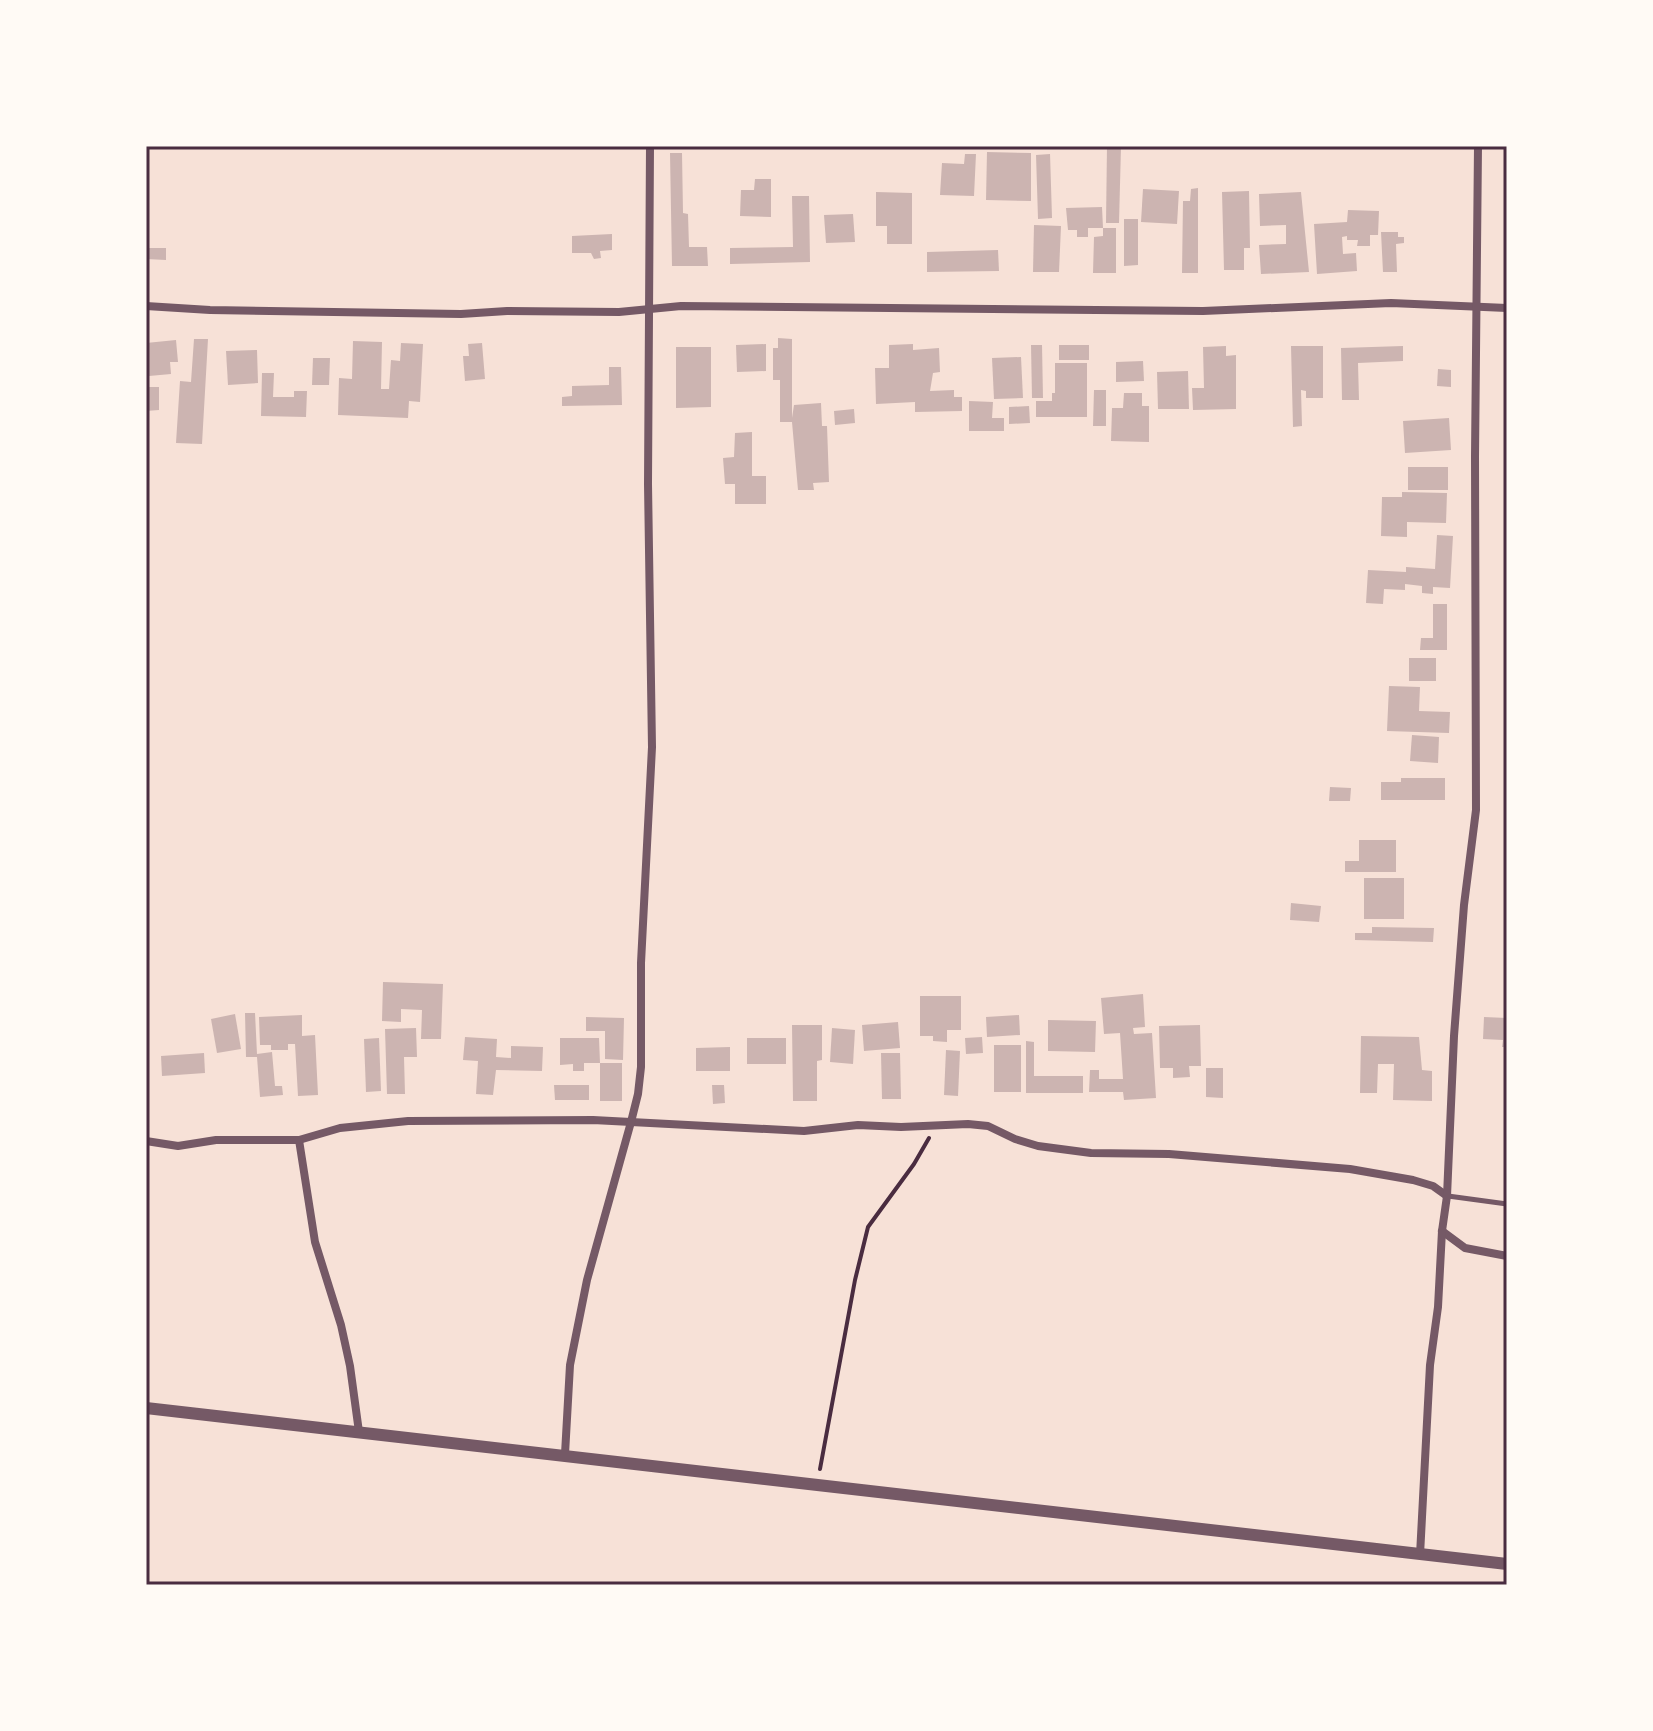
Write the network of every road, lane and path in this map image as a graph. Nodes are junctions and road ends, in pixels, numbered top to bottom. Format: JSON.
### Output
{"nodes":[{"id":1,"x":650,"y":146,"type":"edge"},
{"id":2,"x":1478,"y":146,"type":"edge"},
{"id":3,"x":146,"y":306,"type":"edge"},
{"id":4,"x":1475,"y":306,"type":"junction"},
{"id":5,"x":1507,"y":308,"type":"edge"},
{"id":6,"x":649,"y":309,"type":"junction"},
{"id":7,"x":631,"y":1122,"type":"junction"},
{"id":8,"x":935,"y":1125,"type":"junction"},
{"id":9,"x":299,"y":1140,"type":"junction"},
{"id":10,"x":146,"y":1141,"type":"edge"},
{"id":11,"x":1447,"y":1196,"type":"junction"},
{"id":12,"x":1507,"y":1204,"type":"edge"},
{"id":13,"x":1442,"y":1231,"type":"junction"},
{"id":14,"x":1507,"y":1256,"type":"edge"},
{"id":15,"x":146,"y":1408,"type":"edge"},
{"id":16,"x":359,"y":1432,"type":"junction"},
{"id":17,"x":565,"y":1454,"type":"junction"},
{"id":18,"x":817,"y":1483,"type":"junction"},
{"id":19,"x":1420,"y":1555,"type":"junction"},
{"id":20,"x":1507,"y":1564,"type":"edge"}],
"edges":[{"from":1,"to":6,"type":"street"},
{"from":2,"to":4,"type":"street"},
{"from":3,"to":6,"type":"street"},
{"from":4,"to":5,"type":"street"},
{"from":4,"to":6,"type":"street"},
{"from":4,"to":11,"type":"street"},
{"from":6,"to":7,"type":"street"},
{"from":7,"to":8,"type":"street"},
{"from":7,"to":9,"type":"street"},
{"from":7,"to":17,"type":"street"},
{"from":8,"to":11,"type":"street"},
{"from":8,"to":18,"type":"path"},
{"from":9,"to":10,"type":"street"},
{"from":9,"to":16,"type":"street"},
{"from":11,"to":12,"type":"lane"},
{"from":11,"to":13,"type":"street"},
{"from":13,"to":14,"type":"street"},
{"from":13,"to":19,"type":"street"},
{"from":15,"to":16,"type":"street"},
{"from":16,"to":17,"type":"street"},
{"from":17,"to":18,"type":"street"},
{"from":18,"to":19,"type":"street"},
{"from":19,"to":20,"type":"street"}]}
